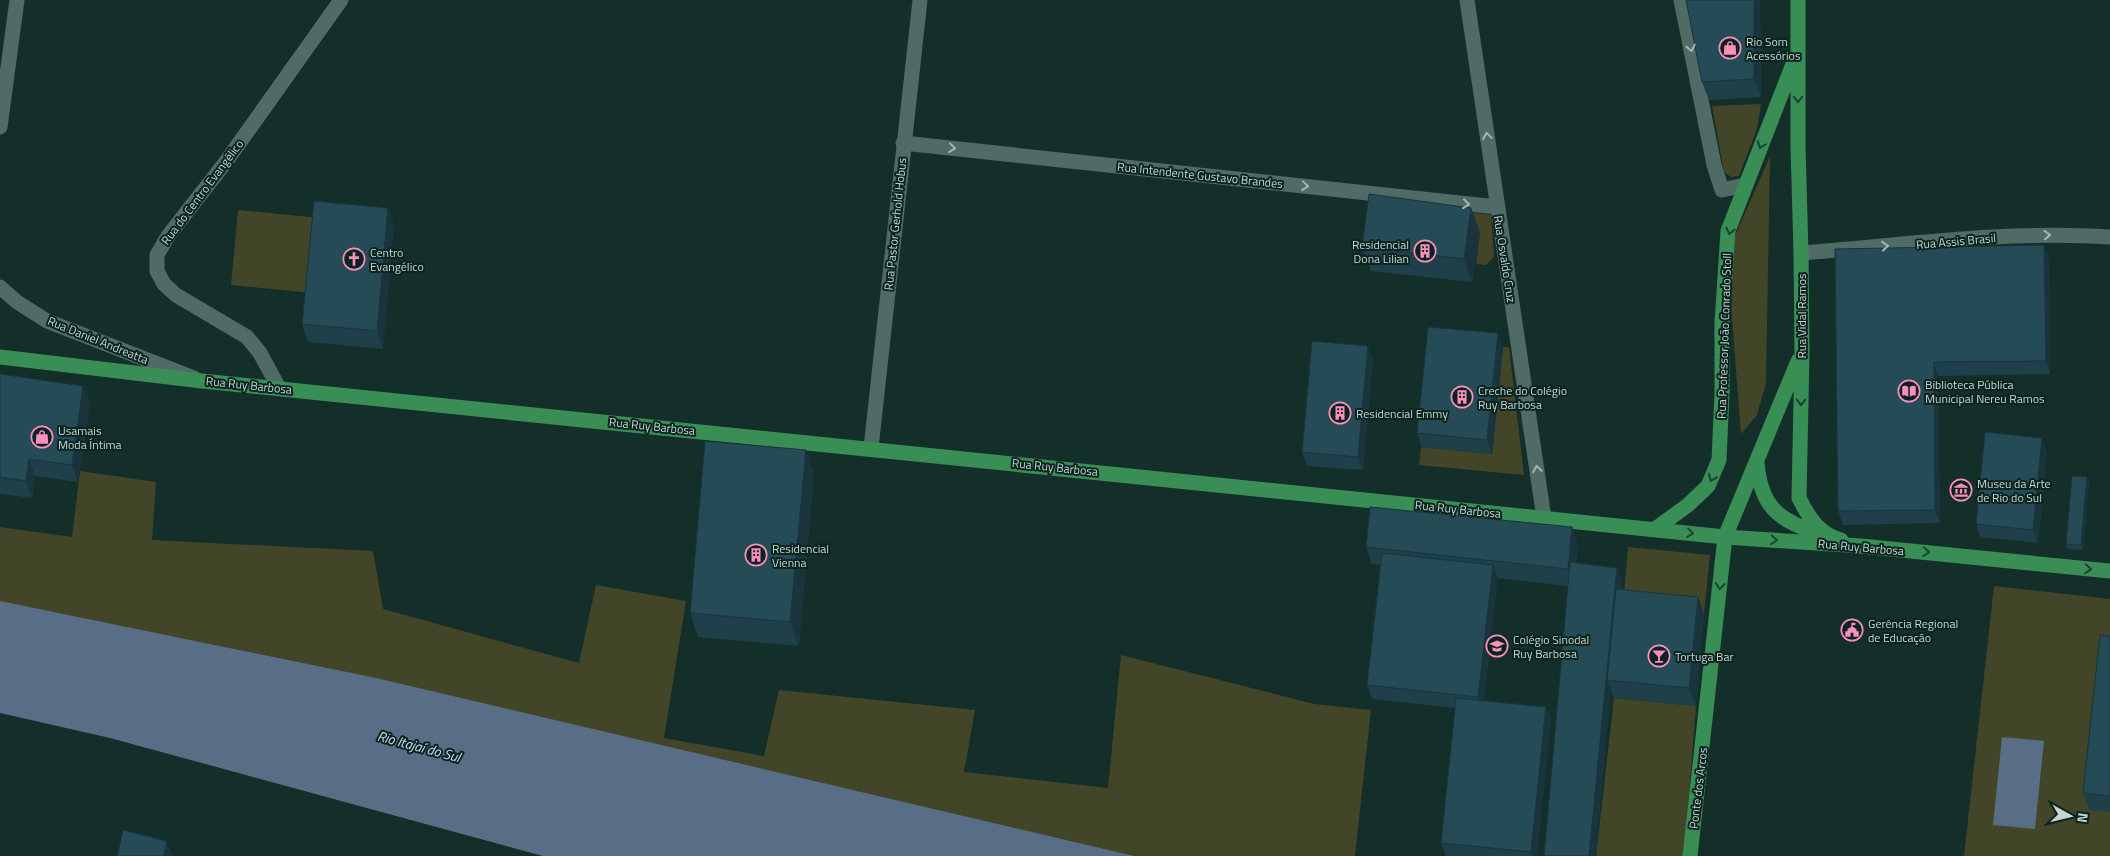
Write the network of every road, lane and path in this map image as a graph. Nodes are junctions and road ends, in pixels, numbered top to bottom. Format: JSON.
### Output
{"nodes":[{"id":1,"x":18,"y":0,"type":"edge"},
{"id":2,"x":341,"y":0,"type":"edge"},
{"id":3,"x":920,"y":0,"type":"edge"},
{"id":4,"x":1467,"y":0,"type":"edge"},
{"id":5,"x":1681,"y":0,"type":"edge"},
{"id":6,"x":1798,"y":0,"type":"edge"},
{"id":7,"x":1798,"y":51,"type":"junction"},
{"id":8,"x":0,"y":127,"type":"edge"},
{"id":9,"x":903,"y":143,"type":"junction"},
{"id":10,"x":1745,"y":185,"type":"junction"},
{"id":11,"x":1498,"y":207,"type":"junction"},
{"id":12,"x":2110,"y":237,"type":"edge"},
{"id":13,"x":1801,"y":253,"type":"junction"},
{"id":14,"x":0,"y":287,"type":"edge"},
{"id":15,"x":1802,"y":353,"type":"junction"},
{"id":16,"x":0,"y":357,"type":"edge"},
{"id":17,"x":202,"y":381,"type":"junction"},
{"id":18,"x":279,"y":388,"type":"junction"},
{"id":19,"x":872,"y":448,"type":"junction"},
{"id":20,"x":1756,"y":459,"type":"junction"},
{"id":21,"x":1544,"y":518,"type":"junction"},
{"id":22,"x":1654,"y":529,"type":"junction"},
{"id":23,"x":1828,"y":536,"type":"junction"},
{"id":24,"x":1725,"y":537,"type":"junction"},
{"id":25,"x":1860,"y":546,"type":"junction"},
{"id":26,"x":2110,"y":571,"type":"edge"},
{"id":27,"x":1690,"y":856,"type":"edge"}],
"edges":[{"from":1,"to":8,"type":"street"},
{"from":2,"to":18,"type":"street","name":"Rua do Centro Evangélico"},
{"from":3,"to":9,"type":"street","name":"Rua Pastor Gerhold Hobus"},
{"from":11,"to":4,"type":"street","name":"Rua Osvaldo Cruz","one_way":true},
{"from":5,"to":10,"type":"street","one_way":true},
{"from":6,"to":7,"type":"main road","name":"Rua Vidal Ramos"},
{"from":7,"to":10,"type":"main road","name":"Rua Vidal Ramos","one_way":true},
{"from":7,"to":13,"type":"main road","name":"Rua Vidal Ramos","one_way":true},
{"from":9,"to":11,"type":"street","name":"Rua Intendente Gustavo Brandes","one_way":true},
{"from":9,"to":19,"type":"street","name":"Rua Pastor Gerhold Hobus"},
{"from":10,"to":22,"type":"main road","name":"Rua Professor João Conrado Stoll","one_way":true},
{"from":21,"to":11,"type":"street","name":"Rua Osvaldo Cruz","one_way":true},
{"from":13,"to":12,"type":"street","name":"Rua Assis Brasil","one_way":true},
{"from":13,"to":15,"type":"main road","name":"Rua Vidal Ramos"},
{"from":14,"to":17,"type":"street","name":"Rua Daniel Andreatta"},
{"from":15,"to":20,"type":"main road"},
{"from":15,"to":23,"type":"main road","name":"Rua Vidal Ramos","one_way":true},
{"from":16,"to":17,"type":"main road","name":"Rua Ruy Barbosa"},
{"from":17,"to":18,"type":"main road","name":"Rua Ruy Barbosa"},
{"from":18,"to":19,"type":"main road","name":"Rua Ruy Barbosa"},
{"from":19,"to":21,"type":"main road","name":"Rua Ruy Barbosa"},
{"from":20,"to":23,"type":"main road"},
{"from":20,"to":24,"type":"main road"},
{"from":21,"to":22,"type":"main road","name":"Rua Ruy Barbosa"},
{"from":22,"to":24,"type":"main road","name":"Rua Ruy Barbosa","one_way":true},
{"from":23,"to":25,"type":"main road","name":"Rua Vidal Ramos"},
{"from":24,"to":25,"type":"main road","name":"Rua Ruy Barbosa","one_way":true},
{"from":24,"to":27,"type":"main road","name":"Ponte dos Arcos","one_way":true},
{"from":25,"to":26,"type":"main road","name":"Rua Ruy Barbosa","one_way":true}]}
